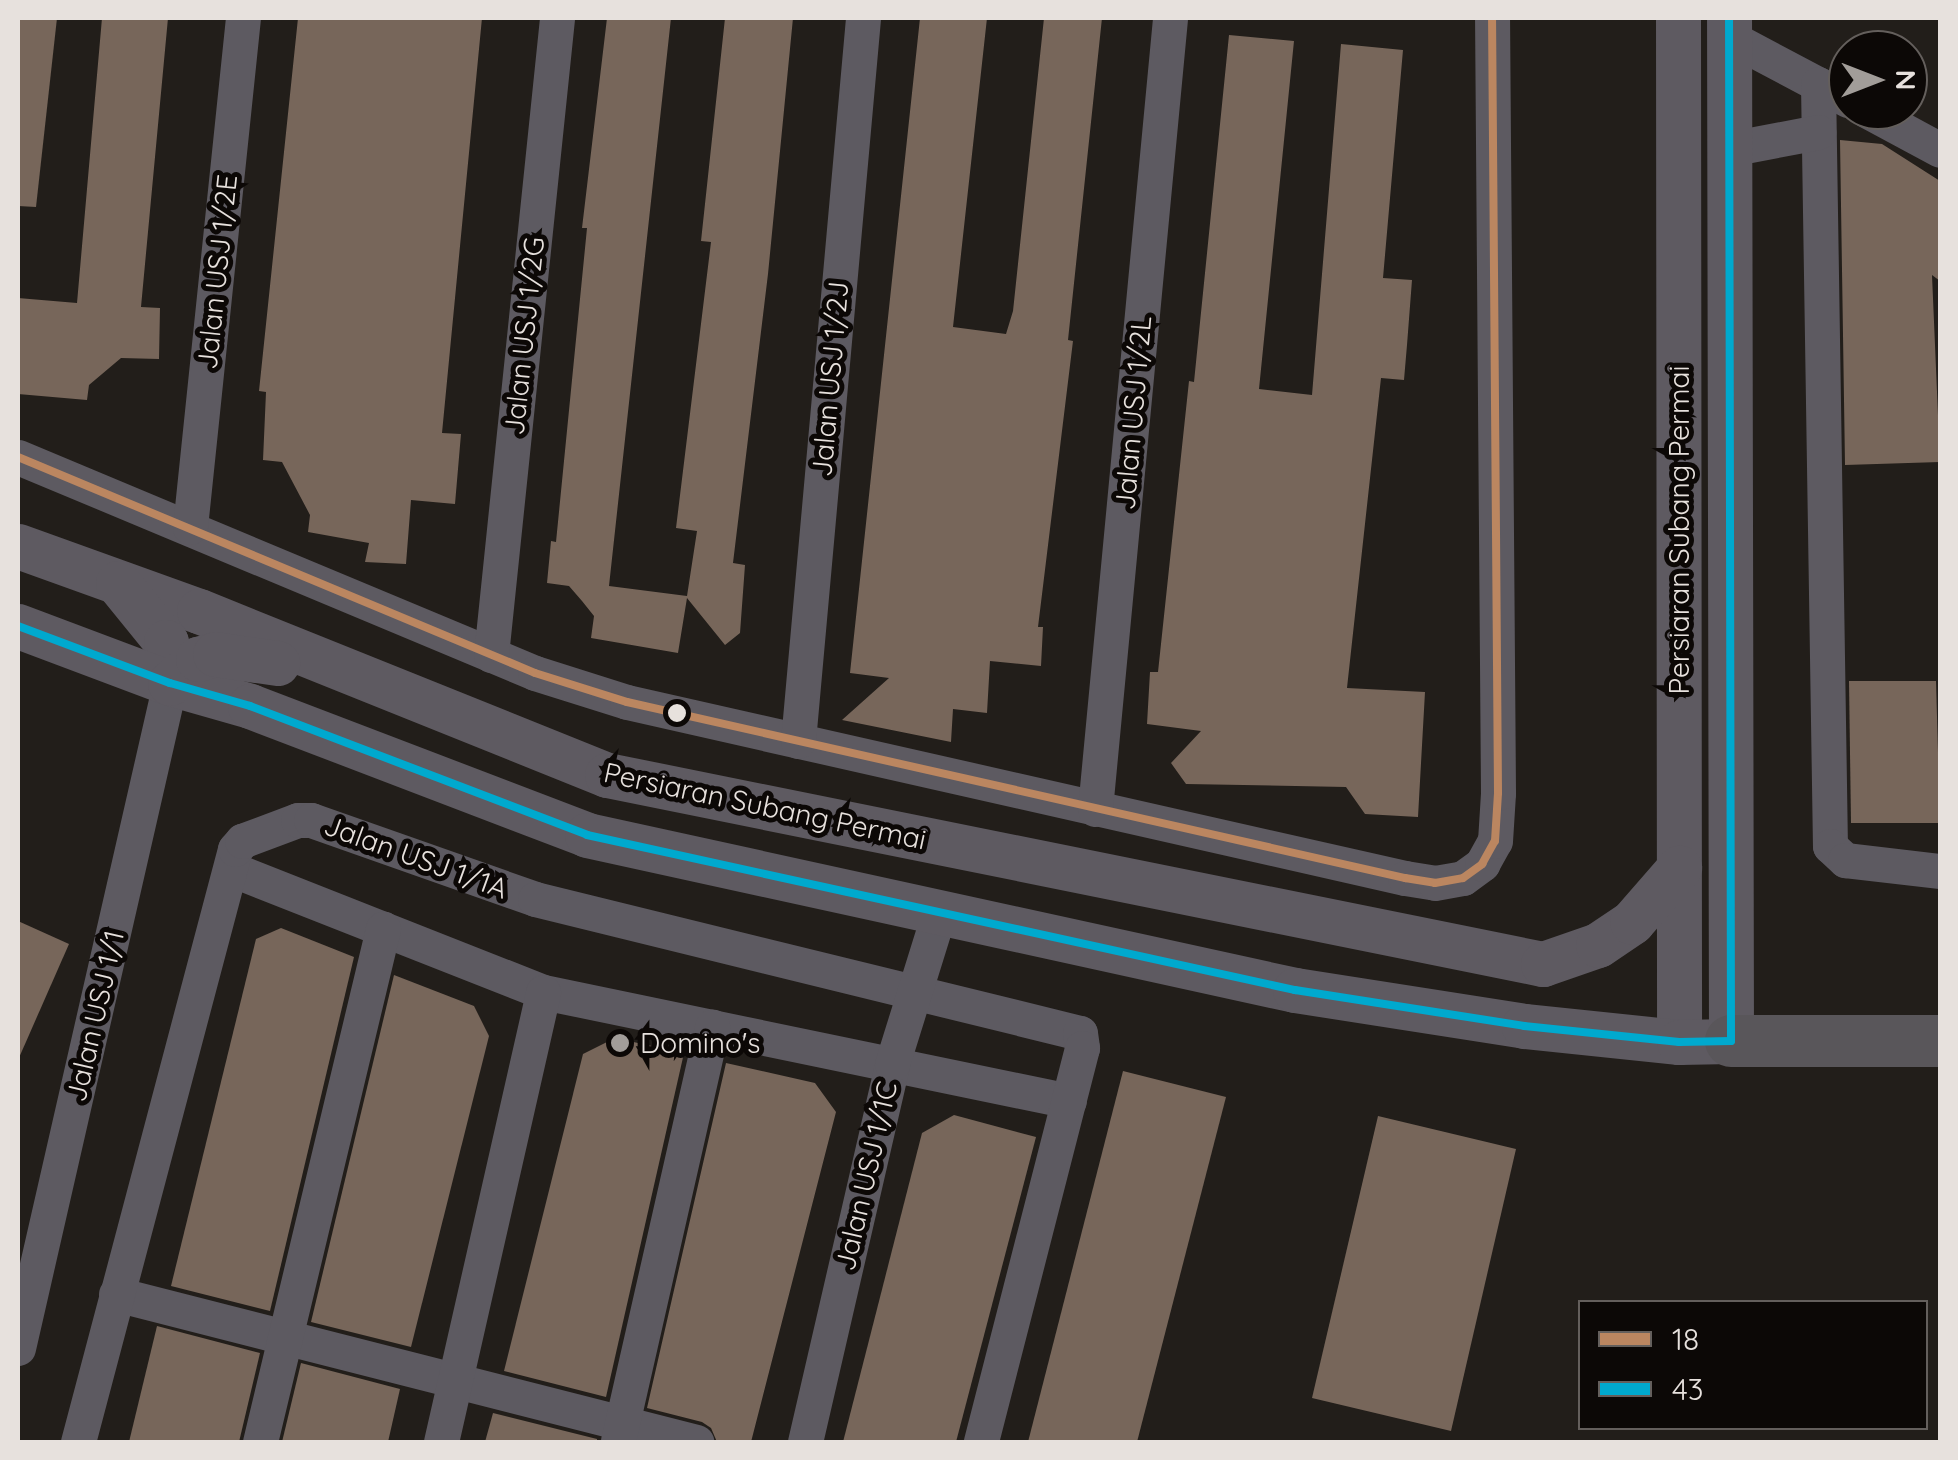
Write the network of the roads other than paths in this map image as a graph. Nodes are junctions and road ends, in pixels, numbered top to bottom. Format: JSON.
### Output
{"nodes":[{"id":1,"x":243,"y":18,"type":"edge"},
{"id":2,"x":557,"y":18,"type":"edge"},
{"id":3,"x":863,"y":18,"type":"edge"},
{"id":4,"x":1170,"y":18,"type":"edge"},
{"id":5,"x":1492,"y":18,"type":"edge"},
{"id":6,"x":1678,"y":18,"type":"edge"},
{"id":7,"x":1729,"y":27,"type":"edge"},
{"id":8,"x":1828,"y":89,"type":"edge"},
{"id":9,"x":1828,"y":105,"type":"edge"},
{"id":10,"x":1903,"y":130,"type":"edge"},
{"id":11,"x":1818,"y":132,"type":"junction"},
{"id":12,"x":1729,"y":149,"type":"junction"},
{"id":13,"x":1940,"y":150,"type":"edge"},
{"id":14,"x":18,"y":457,"type":"edge"},
{"id":15,"x":190,"y":527,"type":"junction"},
{"id":16,"x":18,"y":546,"type":"edge"},
{"id":17,"x":116,"y":580,"type":"junction"},
{"id":18,"x":18,"y":626,"type":"edge"},
{"id":19,"x":491,"y":655,"type":"junction"},
{"id":20,"x":327,"y":666,"type":"junction"},
{"id":21,"x":170,"y":684,"type":"junction"},
{"id":22,"x":798,"y":741,"type":"junction"},
{"id":23,"x":1095,"y":809,"type":"junction"},
{"id":24,"x":1679,"y":868,"type":"junction"},
{"id":25,"x":231,"y":869,"type":"junction"},
{"id":26,"x":1940,"y":871,"type":"edge"},
{"id":27,"x":940,"y":913,"type":"junction"},
{"id":28,"x":383,"y":929,"type":"junction"},
{"id":29,"x":543,"y":992,"type":"junction"},
{"id":30,"x":913,"y":992,"type":"junction"},
{"id":31,"x":712,"y":1028,"type":"junction"},
{"id":32,"x":1731,"y":1041,"type":"junction"},
{"id":33,"x":1679,"y":1042,"type":"junction"},
{"id":34,"x":1940,"y":1042,"type":"edge"},
{"id":35,"x":892,"y":1064,"type":"junction"},
{"id":36,"x":1069,"y":1101,"type":"junction"},
{"id":37,"x":116,"y":1294,"type":"junction"},
{"id":38,"x":285,"y":1336,"type":"junction"},
{"id":39,"x":18,"y":1348,"type":"edge"},
{"id":40,"x":455,"y":1380,"type":"junction"},
{"id":41,"x":620,"y":1432,"type":"edge"},
{"id":42,"x":78,"y":1442,"type":"edge"},
{"id":43,"x":260,"y":1442,"type":"edge"},
{"id":44,"x":441,"y":1442,"type":"edge"},
{"id":45,"x":696,"y":1442,"type":"edge"},
{"id":46,"x":805,"y":1442,"type":"edge"},
{"id":47,"x":981,"y":1442,"type":"edge"}],
"edges":[{"from":1,"to":15,"type":"street","name":"Jalan USJ 1/2E"},
{"from":2,"to":19,"type":"street","name":"Jalan USJ 1/2G"},
{"from":3,"to":22,"type":"street","name":"Jalan USJ 1/2J"},
{"from":4,"to":23,"type":"street","name":"Jalan USJ 1/2L"},
{"from":5,"to":23,"type":"street"},
{"from":6,"to":24,"type":"main road","name":"Persiaran Subang Permai"},
{"from":7,"to":8,"type":"street"},
{"from":7,"to":12,"type":"main road","name":"Persiaran Subang Permai"},
{"from":9,"to":11,"type":"street"},
{"from":10,"to":13,"type":"street"},
{"from":11,"to":12,"type":"street"},
{"from":11,"to":26,"type":"street"},
{"from":12,"to":32,"type":"main road","name":"Persiaran Subang Permai"},
{"from":14,"to":15,"type":"street"},
{"from":15,"to":19,"type":"street"},
{"from":16,"to":17,"type":"main road","name":"Persiaran Subang Permai"},
{"from":17,"to":20,"type":"main road","name":"Persiaran Subang Permai"},
{"from":17,"to":21,"type":"main road"},
{"from":18,"to":21,"type":"main road"},
{"from":19,"to":22,"type":"street"},
{"from":20,"to":21,"type":"main road"},
{"from":20,"to":24,"type":"main road","name":"Persiaran Subang Permai"},
{"from":21,"to":27,"type":"main road"},
{"from":21,"to":39,"type":"street","name":"Jalan USJ 1/1"},
{"from":22,"to":23,"type":"street"},
{"from":24,"to":33,"type":"main road","name":"Persiaran Subang Permai"},
{"from":25,"to":28,"type":"street"},
{"from":25,"to":30,"type":"street","name":"Jalan USJ 1/1A"},
{"from":25,"to":37,"type":"street","name":"Jalan USJ 1/1A"},
{"from":27,"to":30,"type":"street","name":"Jalan USJ 1/1C"},
{"from":27,"to":33,"type":"main road"},
{"from":28,"to":29,"type":"street"},
{"from":28,"to":38,"type":"street"},
{"from":29,"to":31,"type":"street"},
{"from":29,"to":40,"type":"street"},
{"from":30,"to":35,"type":"street","name":"Jalan USJ 1/1C"},
{"from":30,"to":36,"type":"street","name":"Jalan USJ 1/1A"},
{"from":31,"to":35,"type":"street"},
{"from":31,"to":41,"type":"street"},
{"from":32,"to":33,"type":"main road"},
{"from":32,"to":34,"type":"highway"},
{"from":35,"to":36,"type":"street"},
{"from":35,"to":46,"type":"street","name":"Jalan USJ 1/1C"},
{"from":36,"to":47,"type":"street"},
{"from":37,"to":38,"type":"street"},
{"from":37,"to":42,"type":"street","name":"Jalan USJ 1/1A"},
{"from":38,"to":40,"type":"street"},
{"from":38,"to":43,"type":"street"},
{"from":40,"to":41,"type":"street"},
{"from":40,"to":44,"type":"street"},
{"from":41,"to":45,"type":"street"}]}
